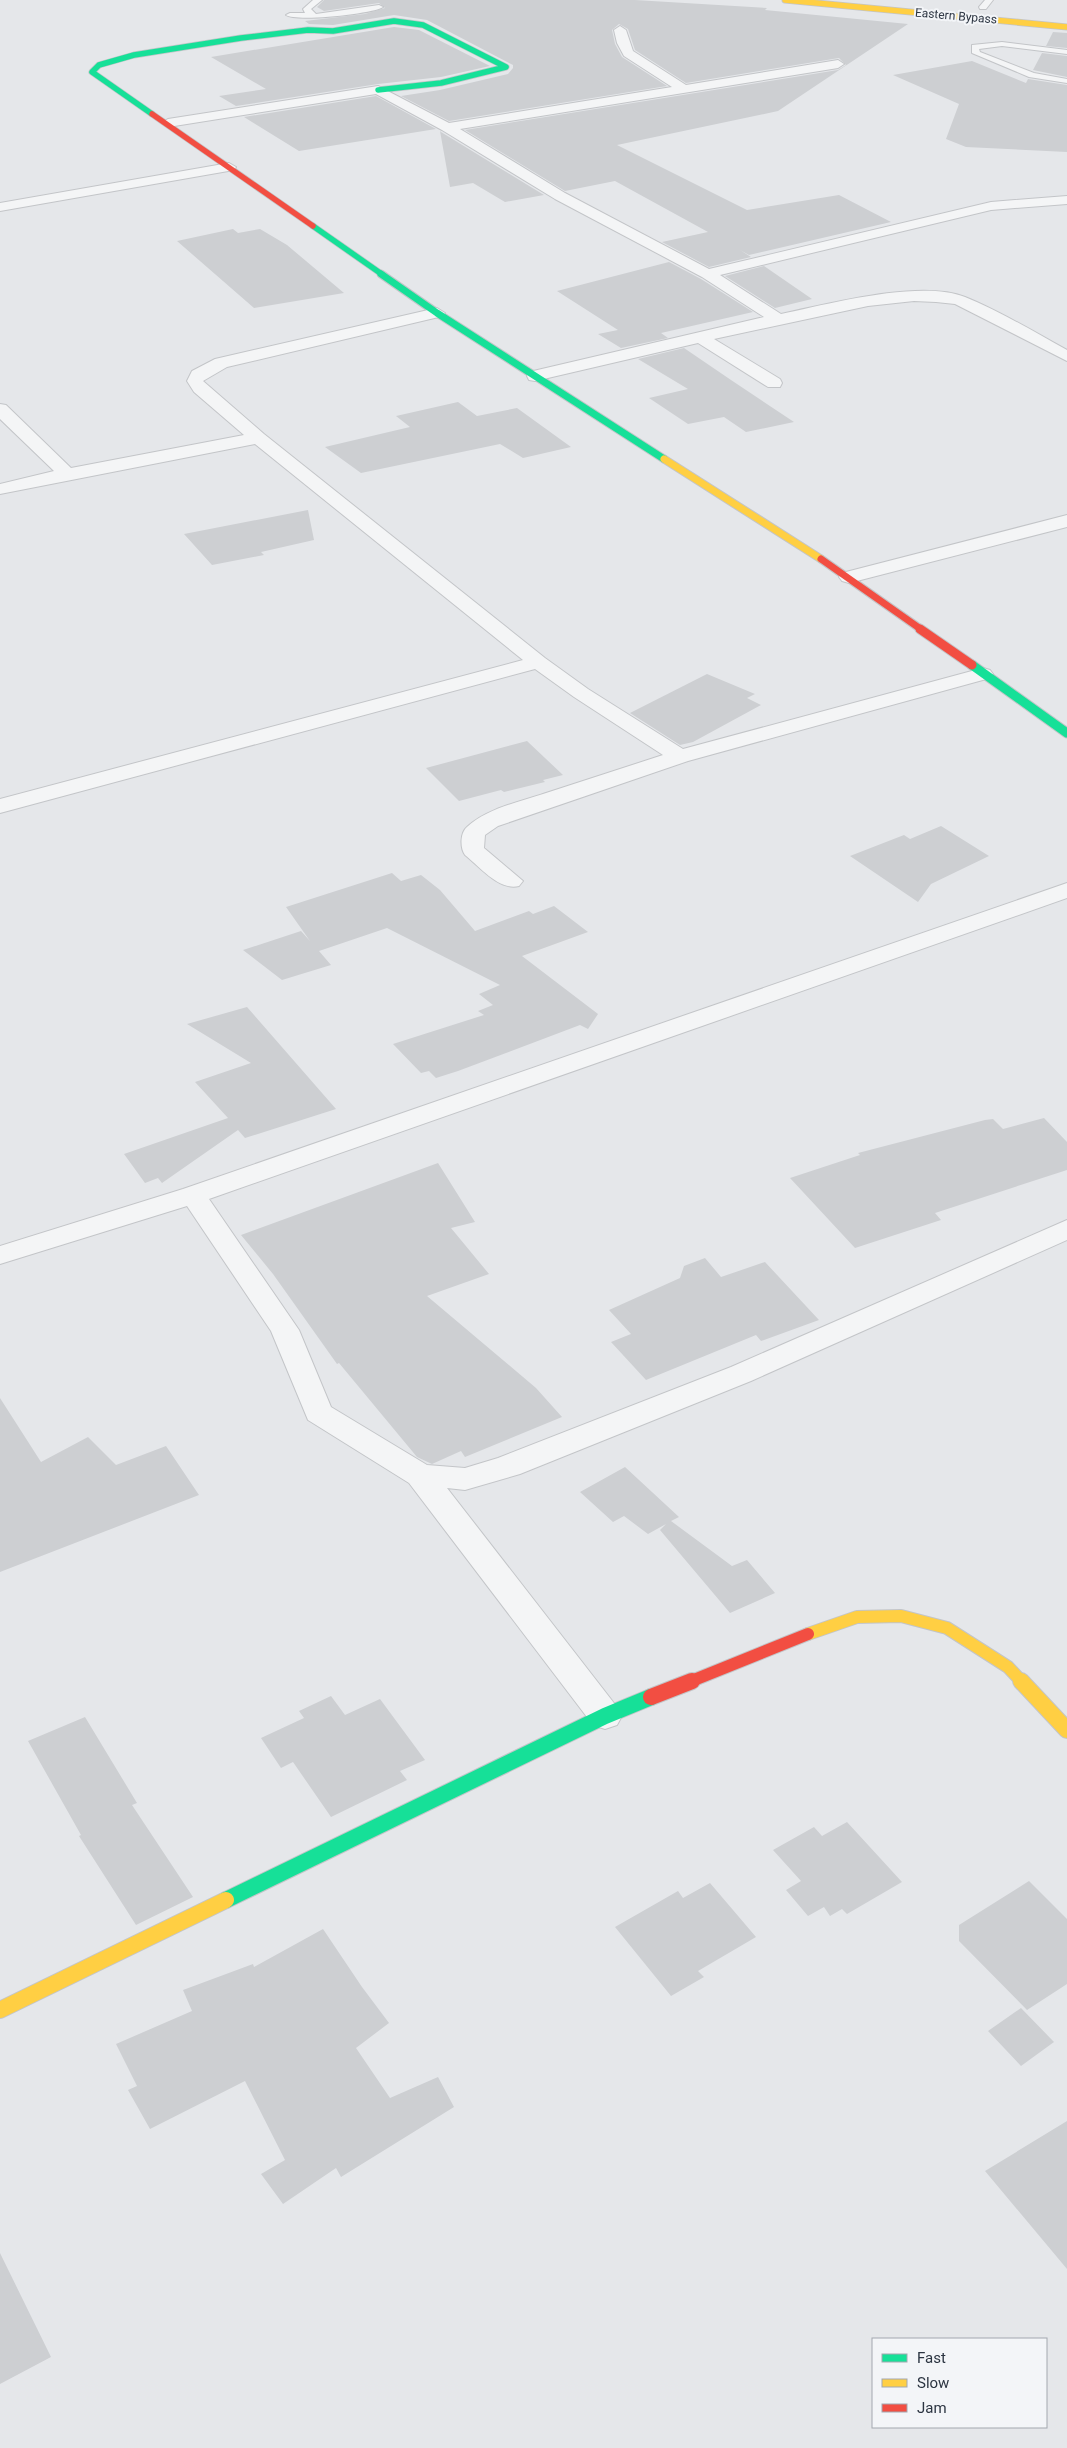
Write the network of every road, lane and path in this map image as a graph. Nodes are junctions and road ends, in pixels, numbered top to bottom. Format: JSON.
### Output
{"nodes":[{"id":1,"x":318,"y":0,"type":"edge"},
{"id":2,"x":785,"y":0,"type":"edge"},
{"id":3,"x":906,"y":0,"type":"edge"},
{"id":4,"x":945,"y":3,"type":"dead end"},
{"id":5,"x":982,"y":4,"type":"edge"},
{"id":6,"x":379,"y":7,"type":"dead end"},
{"id":7,"x":1002,"y":8,"type":"dead end"},
{"id":8,"x":290,"y":15,"type":"dead end"},
{"id":9,"x":315,"y":16,"type":"junction"},
{"id":10,"x":1067,"y":27,"type":"edge"},
{"id":11,"x":620,"y":30,"type":"dead end"},
{"id":12,"x":1067,"y":52,"type":"edge"},
{"id":13,"x":838,"y":64,"type":"dead end"},
{"id":14,"x":1067,"y":81,"type":"edge"},
{"id":15,"x":684,"y":89,"type":"junction"},
{"id":16,"x":378,"y":90,"type":"junction"},
{"id":17,"x":168,"y":123,"type":"junction"},
{"id":18,"x":447,"y":127,"type":"junction"},
{"id":19,"x":229,"y":167,"type":"junction"},
{"id":20,"x":1067,"y":200,"type":"edge"},
{"id":21,"x":0,"y":207,"type":"edge"},
{"id":22,"x":707,"y":274,"type":"junction"},
{"id":23,"x":437,"y":312,"type":"junction"},
{"id":24,"x":778,"y":319,"type":"junction"},
{"id":25,"x":700,"y":337,"type":"junction"},
{"id":26,"x":1067,"y":356,"type":"edge"},
{"id":27,"x":535,"y":376,"type":"junction"},
{"id":28,"x":774,"y":383,"type":"dead end"},
{"id":29,"x":0,"y":409,"type":"edge"},
{"id":30,"x":258,"y":438,"type":"junction"},
{"id":31,"x":66,"y":474,"type":"junction"},
{"id":32,"x":0,"y":489,"type":"edge"},
{"id":33,"x":1067,"y":521,"type":"edge"},
{"id":34,"x":849,"y":577,"type":"junction"},
{"id":35,"x":538,"y":662,"type":"junction"},
{"id":36,"x":983,"y":674,"type":"junction"},
{"id":37,"x":1067,"y":733,"type":"edge"},
{"id":38,"x":680,"y":756,"type":"junction"},
{"id":39,"x":0,"y":806,"type":"edge"},
{"id":40,"x":511,"y":881,"type":"dead end"},
{"id":41,"x":1067,"y":890,"type":"edge"},
{"id":42,"x":193,"y":1195,"type":"junction"},
{"id":43,"x":1067,"y":1229,"type":"edge"},
{"id":44,"x":0,"y":1255,"type":"edge"},
{"id":45,"x":420,"y":1474,"type":"junction"},
{"id":46,"x":605,"y":1716,"type":"junction"},
{"id":47,"x":1067,"y":1730,"type":"edge"},
{"id":48,"x":0,"y":2010,"type":"edge"}],
"edges":[{"from":1,"to":9,"type":"lane"},
{"from":2,"to":10,"type":"street","name":"Eastern Bypass"},
{"from":3,"to":4,"type":"street","name":"Eastern Bypass"},
{"from":5,"to":7,"type":"street","name":"Eastern Bypass"},
{"from":6,"to":9,"type":"lane"},
{"from":8,"to":9,"type":"lane"},
{"from":11,"to":15,"type":"street"},
{"from":12,"to":14,"type":"lane"},
{"from":13,"to":15,"type":"street"},
{"from":15,"to":18,"type":"street"},
{"from":16,"to":17,"type":"street"},
{"from":16,"to":17,"type":"street"},
{"from":16,"to":18,"type":"street"},
{"from":17,"to":19,"type":"street"},
{"from":18,"to":22,"type":"street"},
{"from":19,"to":21,"type":"street"},
{"from":19,"to":23,"type":"street"},
{"from":20,"to":22,"type":"street"},
{"from":22,"to":24,"type":"street"},
{"from":23,"to":27,"type":"street"},
{"from":23,"to":30,"type":"street"},
{"from":24,"to":25,"type":"street"},
{"from":24,"to":26,"type":"street"},
{"from":25,"to":27,"type":"street"},
{"from":25,"to":28,"type":"street"},
{"from":27,"to":34,"type":"street"},
{"from":29,"to":31,"type":"street"},
{"from":30,"to":31,"type":"street"},
{"from":30,"to":35,"type":"street"},
{"from":31,"to":32,"type":"street"},
{"from":33,"to":34,"type":"street"},
{"from":34,"to":36,"type":"street"},
{"from":35,"to":38,"type":"street"},
{"from":35,"to":39,"type":"street"},
{"from":36,"to":37,"type":"street"},
{"from":36,"to":38,"type":"street"},
{"from":38,"to":40,"type":"street"},
{"from":41,"to":42,"type":"street"},
{"from":42,"to":44,"type":"street"},
{"from":42,"to":45,"type":"street"},
{"from":43,"to":45,"type":"street"},
{"from":45,"to":46,"type":"street"},
{"from":46,"to":47,"type":"street"},
{"from":46,"to":48,"type":"street"}]}
